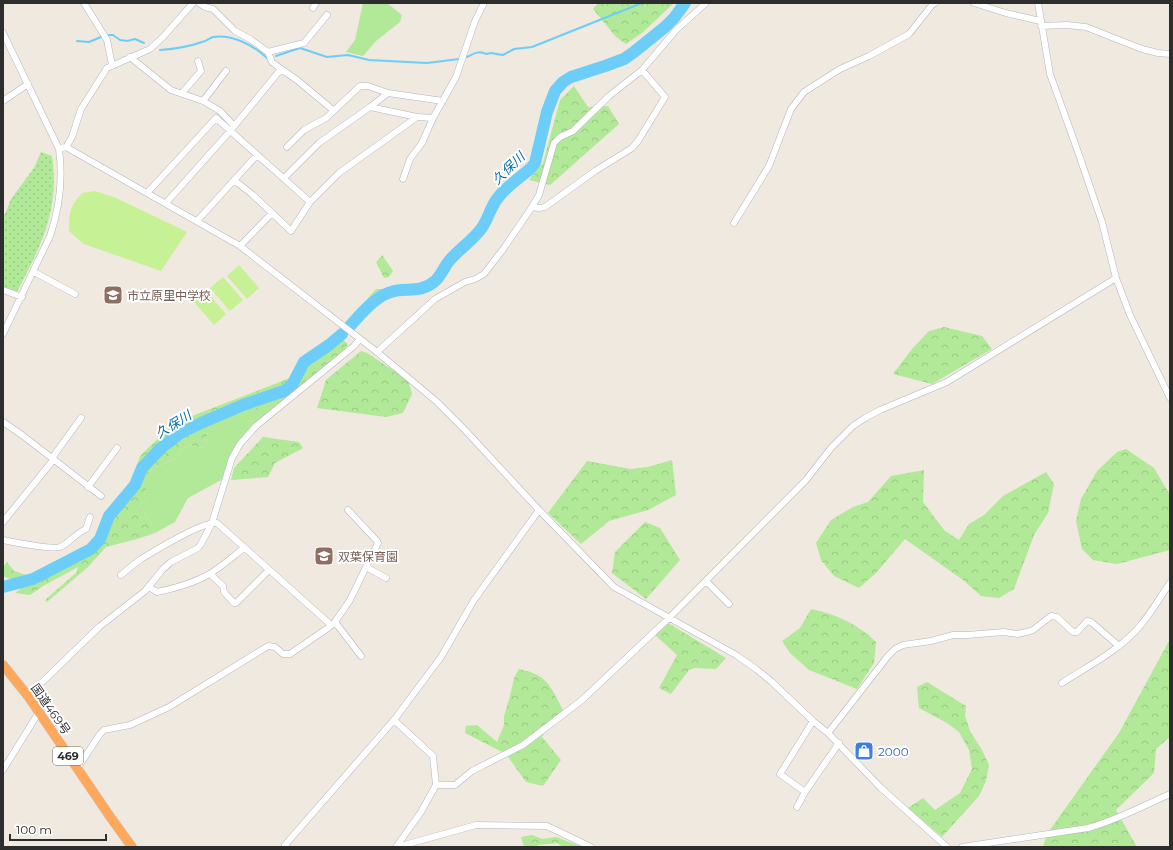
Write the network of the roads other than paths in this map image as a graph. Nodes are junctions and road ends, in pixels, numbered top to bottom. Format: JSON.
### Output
{"nodes":[{"id":1,"x":84,"y":3,"type":"edge"},
{"id":2,"x":193,"y":3,"type":"edge"},
{"id":3,"x":199,"y":3,"type":"edge"},
{"id":4,"x":484,"y":3,"type":"edge"},
{"id":5,"x":706,"y":3,"type":"edge"},
{"id":6,"x":935,"y":3,"type":"edge"},
{"id":7,"x":974,"y":3,"type":"edge"},
{"id":8,"x":1038,"y":3,"type":"edge"},
{"id":9,"x":327,"y":15,"type":"dead end"},
{"id":10,"x":1041,"y":23,"type":"junction"},
{"id":11,"x":3,"y":33,"type":"edge"},
{"id":12,"x":268,"y":52,"type":"junction"},
{"id":13,"x":1170,"y":54,"type":"edge"},
{"id":14,"x":130,"y":57,"type":"junction"},
{"id":15,"x":198,"y":61,"type":"dead end"},
{"id":16,"x":112,"y":65,"type":"junction"},
{"id":17,"x":281,"y":69,"type":"junction"},
{"id":18,"x":642,"y":70,"type":"junction"},
{"id":19,"x":226,"y":71,"type":"dead end"},
{"id":20,"x":28,"y":84,"type":"junction"},
{"id":21,"x":388,"y":93,"type":"junction"},
{"id":22,"x":182,"y":94,"type":"junction"},
{"id":23,"x":3,"y":101,"type":"edge"},
{"id":24,"x":203,"y":101,"type":"junction"},
{"id":25,"x":444,"y":101,"type":"junction"},
{"id":26,"x":370,"y":107,"type":"junction"},
{"id":27,"x":333,"y":110,"type":"junction"},
{"id":28,"x":417,"y":116,"type":"junction"},
{"id":29,"x":434,"y":118,"type":"junction"},
{"id":30,"x":233,"y":128,"type":"junction"},
{"id":31,"x":66,"y":147,"type":"junction"},
{"id":32,"x":287,"y":147,"type":"dead end"},
{"id":33,"x":59,"y":149,"type":"junction"},
{"id":34,"x":258,"y":155,"type":"junction"},
{"id":35,"x":284,"y":178,"type":"junction"},
{"id":36,"x":403,"y":179,"type":"dead end"},
{"id":37,"x":234,"y":180,"type":"junction"},
{"id":38,"x":147,"y":193,"type":"junction"},
{"id":39,"x":310,"y":202,"type":"junction"},
{"id":40,"x":166,"y":203,"type":"junction"},
{"id":41,"x":532,"y":207,"type":"junction"},
{"id":42,"x":272,"y":213,"type":"junction"},
{"id":43,"x":197,"y":221,"type":"junction"},
{"id":44,"x":734,"y":223,"type":"dead end"},
{"id":45,"x":240,"y":246,"type":"junction"},
{"id":46,"x":34,"y":272,"type":"junction"},
{"id":47,"x":1116,"y":278,"type":"junction"},
{"id":48,"x":3,"y":290,"type":"edge"},
{"id":49,"x":75,"y":294,"type":"dead end"},
{"id":50,"x":22,"y":297,"type":"junction"},
{"id":51,"x":3,"y":334,"type":"edge"},
{"id":52,"x":360,"y":339,"type":"junction"},
{"id":53,"x":377,"y":352,"type":"junction"},
{"id":54,"x":1170,"y":398,"type":"edge"},
{"id":55,"x":81,"y":418,"type":"dead end"},
{"id":56,"x":3,"y":422,"type":"edge"},
{"id":57,"x":117,"y":448,"type":"dead end"},
{"id":58,"x":53,"y":459,"type":"junction"},
{"id":59,"x":88,"y":487,"type":"junction"},
{"id":60,"x":101,"y":496,"type":"dead end"},
{"id":61,"x":348,"y":510,"type":"dead end"},
{"id":62,"x":539,"y":510,"type":"junction"},
{"id":63,"x":90,"y":517,"type":"dead end"},
{"id":64,"x":3,"y":522,"type":"edge"},
{"id":65,"x":212,"y":523,"type":"junction"},
{"id":66,"x":3,"y":540,"type":"edge"},
{"id":67,"x":244,"y":548,"type":"junction"},
{"id":68,"x":366,"y":567,"type":"junction"},
{"id":69,"x":269,"y":570,"type":"junction"},
{"id":70,"x":210,"y":574,"type":"junction"},
{"id":71,"x":121,"y":575,"type":"dead end"},
{"id":72,"x":386,"y":578,"type":"dead end"},
{"id":73,"x":706,"y":581,"type":"junction"},
{"id":74,"x":1170,"y":582,"type":"edge"},
{"id":75,"x":149,"y":587,"type":"junction"},
{"id":76,"x":729,"y":604,"type":"dead end"},
{"id":77,"x":669,"y":618,"type":"junction"},
{"id":78,"x":333,"y":624,"type":"junction"},
{"id":79,"x":1119,"y":646,"type":"junction"},
{"id":80,"x":361,"y":656,"type":"dead end"},
{"id":81,"x":3,"y":665,"type":"edge"},
{"id":82,"x":1062,"y":683,"type":"dead end"},
{"id":83,"x":28,"y":696,"type":"junction"},
{"id":84,"x":39,"y":712,"type":"junction"},
{"id":85,"x":394,"y":720,"type":"junction"},
{"id":86,"x":813,"y":721,"type":"junction"},
{"id":87,"x":828,"y":733,"type":"junction"},
{"id":88,"x":838,"y":743,"type":"junction"},
{"id":89,"x":77,"y":769,"type":"junction"},
{"id":90,"x":3,"y":770,"type":"edge"},
{"id":91,"x":436,"y":785,"type":"junction"},
{"id":92,"x":805,"y":792,"type":"junction"},
{"id":93,"x":1170,"y":794,"type":"edge"},
{"id":94,"x":797,"y":807,"type":"dead end"},
{"id":95,"x":132,"y":847,"type":"edge"},
{"id":96,"x":287,"y":847,"type":"edge"},
{"id":97,"x":397,"y":847,"type":"edge"},
{"id":98,"x":591,"y":847,"type":"edge"},
{"id":99,"x":947,"y":847,"type":"edge"},
{"id":100,"x":962,"y":847,"type":"edge"}],
"edges":[{"from":1,"to":16,"type":"street"},
{"from":2,"to":14,"type":"street"},
{"from":3,"to":12,"type":"street"},
{"from":4,"to":25,"type":"street"},
{"from":5,"to":18,"type":"street"},
{"from":6,"to":44,"type":"street"},
{"from":7,"to":10,"type":"street"},
{"from":8,"to":10,"type":"street"},
{"from":9,"to":12,"type":"street"},
{"from":10,"to":13,"type":"street"},
{"from":10,"to":47,"type":"street"},
{"from":11,"to":20,"type":"street"},
{"from":12,"to":17,"type":"street"},
{"from":14,"to":16,"type":"street"},
{"from":14,"to":22,"type":"street"},
{"from":15,"to":22,"type":"street"},
{"from":16,"to":31,"type":"street"},
{"from":17,"to":27,"type":"street"},
{"from":17,"to":30,"type":"street"},
{"from":18,"to":41,"type":"street"},
{"from":18,"to":41,"type":"street"},
{"from":19,"to":24,"type":"street"},
{"from":20,"to":23,"type":"street"},
{"from":20,"to":33,"type":"street"},
{"from":21,"to":25,"type":"street"},
{"from":21,"to":26,"type":"street"},
{"from":21,"to":27,"type":"street"},
{"from":22,"to":24,"type":"street"},
{"from":24,"to":30,"type":"street"},
{"from":25,"to":29,"type":"street"},
{"from":26,"to":28,"type":"street"},
{"from":26,"to":35,"type":"street"},
{"from":27,"to":32,"type":"street"},
{"from":28,"to":29,"type":"street"},
{"from":28,"to":39,"type":"street"},
{"from":29,"to":36,"type":"street"},
{"from":30,"to":34,"type":"street"},
{"from":30,"to":38,"type":"street"},
{"from":30,"to":40,"type":"street"},
{"from":31,"to":33,"type":"street"},
{"from":31,"to":38,"type":"street"},
{"from":33,"to":46,"type":"street"},
{"from":34,"to":35,"type":"street"},
{"from":34,"to":37,"type":"street"},
{"from":35,"to":39,"type":"street"},
{"from":37,"to":42,"type":"street"},
{"from":37,"to":43,"type":"street"},
{"from":38,"to":40,"type":"street"},
{"from":39,"to":42,"type":"street"},
{"from":40,"to":43,"type":"street"},
{"from":41,"to":53,"type":"street"},
{"from":42,"to":45,"type":"street"},
{"from":43,"to":45,"type":"street"},
{"from":45,"to":52,"type":"street"},
{"from":46,"to":49,"type":"street"},
{"from":46,"to":50,"type":"street"},
{"from":47,"to":54,"type":"street"},
{"from":47,"to":73,"type":"street"},
{"from":48,"to":50,"type":"street"},
{"from":50,"to":51,"type":"street"},
{"from":52,"to":53,"type":"street"},
{"from":52,"to":65,"type":"street"},
{"from":53,"to":62,"type":"street"},
{"from":55,"to":58,"type":"street"},
{"from":56,"to":58,"type":"street"},
{"from":57,"to":59,"type":"street"},
{"from":58,"to":59,"type":"street"},
{"from":58,"to":64,"type":"street"},
{"from":59,"to":60,"type":"street"},
{"from":61,"to":68,"type":"street"},
{"from":62,"to":77,"type":"street"},
{"from":62,"to":85,"type":"street"},
{"from":63,"to":66,"type":"street"},
{"from":65,"to":67,"type":"street"},
{"from":65,"to":71,"type":"street"},
{"from":65,"to":75,"type":"street"},
{"from":67,"to":69,"type":"street"},
{"from":67,"to":70,"type":"street"},
{"from":68,"to":72,"type":"street"},
{"from":68,"to":78,"type":"street"},
{"from":69,"to":70,"type":"street"},
{"from":69,"to":78,"type":"street"},
{"from":70,"to":75,"type":"street"},
{"from":73,"to":76,"type":"street"},
{"from":73,"to":77,"type":"street"},
{"from":74,"to":79,"type":"street"},
{"from":75,"to":83,"type":"street"},
{"from":77,"to":86,"type":"street"},
{"from":77,"to":91,"type":"street"},
{"from":78,"to":80,"type":"street"},
{"from":78,"to":89,"type":"street"},
{"from":79,"to":82,"type":"street"},
{"from":79,"to":87,"type":"street"},
{"from":81,"to":83,"type":"highway","name":"国道469号","number":"469"},
{"from":83,"to":84,"type":"highway","name":"国道469号","number":"469"},
{"from":84,"to":89,"type":"highway","name":"国道469号","number":"469"},
{"from":84,"to":90,"type":"street"},
{"from":85,"to":91,"type":"street"},
{"from":85,"to":96,"type":"street"},
{"from":86,"to":87,"type":"street"},
{"from":86,"to":92,"type":"street"},
{"from":87,"to":88,"type":"street"},
{"from":88,"to":92,"type":"street"},
{"from":88,"to":99,"type":"street"},
{"from":89,"to":95,"type":"highway","name":"国道469号","number":"469"},
{"from":91,"to":97,"type":"street"},
{"from":92,"to":94,"type":"street"},
{"from":93,"to":100,"type":"street"},
{"from":97,"to":98,"type":"street"}]}
